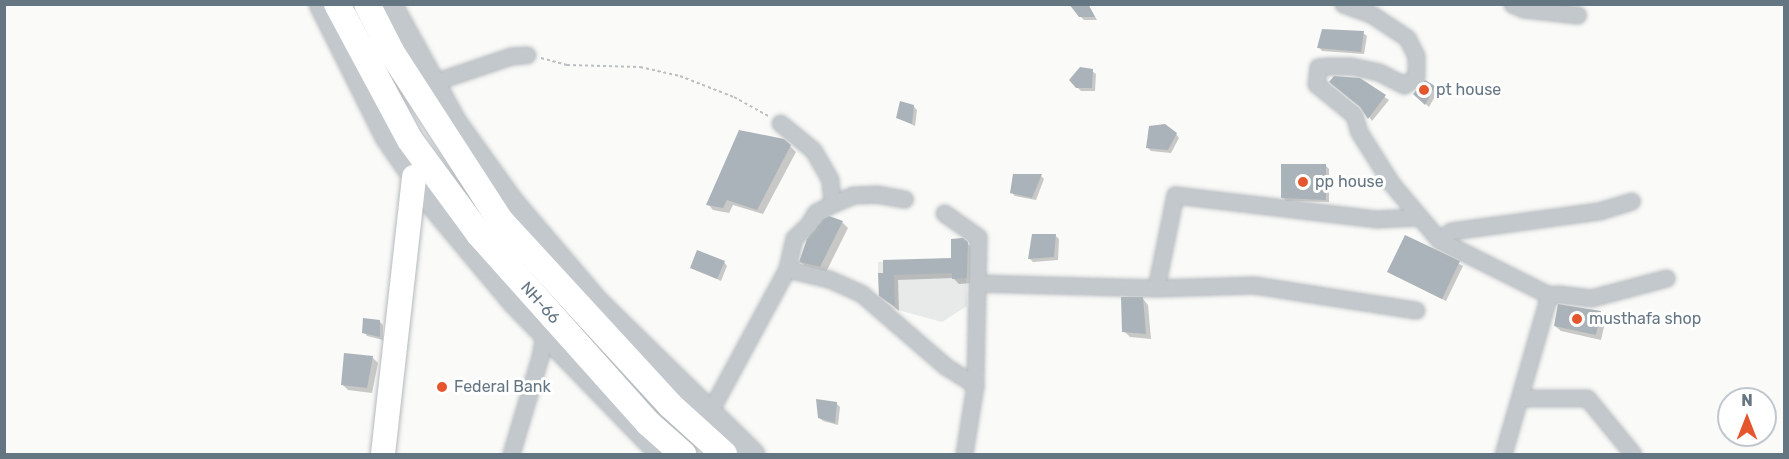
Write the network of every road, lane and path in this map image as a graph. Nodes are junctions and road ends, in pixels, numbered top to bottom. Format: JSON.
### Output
{"nodes":[{"id":1,"x":320,"y":4,"type":"edge"},
{"id":2,"x":337,"y":4,"type":"edge"},
{"id":3,"x":367,"y":4,"type":"edge"},
{"id":4,"x":391,"y":4,"type":"edge"},
{"id":5,"x":1343,"y":4,"type":"edge"},
{"id":6,"x":1512,"y":4,"type":"edge"},
{"id":7,"x":1578,"y":15,"type":"dead end"},
{"id":8,"x":527,"y":55,"type":"joint"},
{"id":9,"x":434,"y":82,"type":"junction"},
{"id":10,"x":780,"y":123,"type":"joint"},
{"id":11,"x":414,"y":177,"type":"junction"},
{"id":12,"x":905,"y":199,"type":"dead end"},
{"id":13,"x":1631,"y":201,"type":"dead end"},
{"id":14,"x":832,"y":204,"type":"junction"},
{"id":15,"x":944,"y":213,"type":"dead end"},
{"id":16,"x":1418,"y":217,"type":"junction"},
{"id":17,"x":1440,"y":240,"type":"junction"},
{"id":18,"x":787,"y":269,"type":"junction"},
{"id":19,"x":1666,"y":278,"type":"dead end"},
{"id":20,"x":977,"y":283,"type":"junction"},
{"id":21,"x":1156,"y":288,"type":"junction"},
{"id":22,"x":1549,"y":295,"type":"junction"},
{"id":23,"x":1416,"y":310,"type":"dead end"},
{"id":24,"x":544,"y":335,"type":"junction"},
{"id":25,"x":975,"y":384,"type":"junction"},
{"id":26,"x":1521,"y":398,"type":"junction"},
{"id":27,"x":709,"y":413,"type":"junction"},
{"id":28,"x":382,"y":454,"type":"edge"},
{"id":29,"x":512,"y":454,"type":"edge"},
{"id":30,"x":661,"y":454,"type":"edge"},
{"id":31,"x":683,"y":454,"type":"edge"},
{"id":32,"x":724,"y":454,"type":"edge"},
{"id":33,"x":754,"y":454,"type":"edge"},
{"id":34,"x":964,"y":454,"type":"edge"},
{"id":35,"x":1503,"y":454,"type":"edge"},
{"id":36,"x":1633,"y":454,"type":"edge"}],
"edges":[{"from":1,"to":11,"type":"street"},
{"from":2,"to":31,"type":"highway","name":"NH-66"},
{"from":3,"to":32,"type":"highway"},
{"from":4,"to":9,"type":"street"},
{"from":5,"to":16,"type":"street"},
{"from":6,"to":7,"type":"street"},
{"from":8,"to":9,"type":"street"},
{"from":8,"to":10,"type":"path"},
{"from":9,"to":27,"type":"street"},
{"from":10,"to":14,"type":"street"},
{"from":11,"to":24,"type":"street"},
{"from":11,"to":28,"type":"main road"},
{"from":12,"to":14,"type":"street"},
{"from":13,"to":17,"type":"street"},
{"from":14,"to":18,"type":"street"},
{"from":15,"to":20,"type":"street"},
{"from":16,"to":17,"type":"street"},
{"from":16,"to":21,"type":"street"},
{"from":17,"to":22,"type":"street"},
{"from":18,"to":25,"type":"street"},
{"from":18,"to":27,"type":"street"},
{"from":19,"to":22,"type":"street"},
{"from":20,"to":21,"type":"street"},
{"from":20,"to":25,"type":"street"},
{"from":21,"to":23,"type":"street"},
{"from":22,"to":26,"type":"street"},
{"from":24,"to":29,"type":"street"},
{"from":24,"to":30,"type":"street"},
{"from":25,"to":34,"type":"street"},
{"from":26,"to":35,"type":"street"},
{"from":26,"to":36,"type":"street"},
{"from":27,"to":33,"type":"street"}]}
